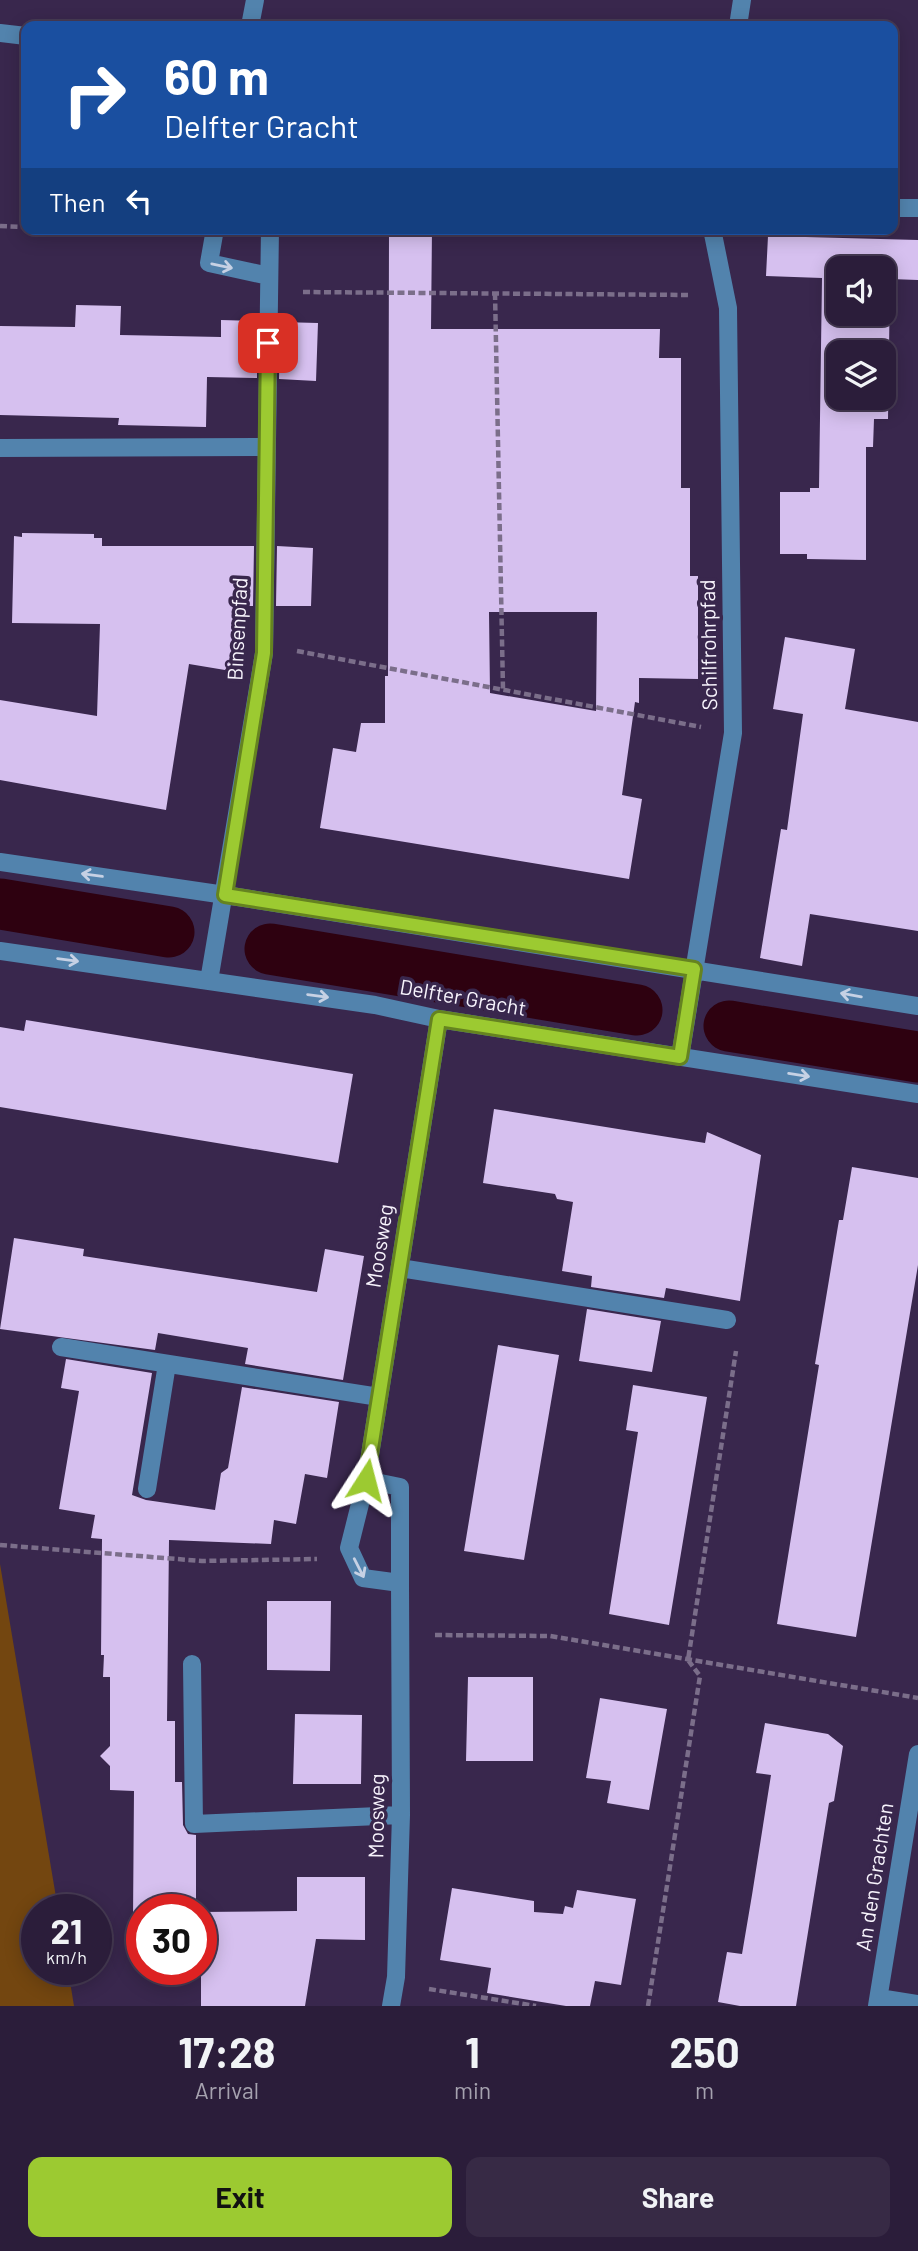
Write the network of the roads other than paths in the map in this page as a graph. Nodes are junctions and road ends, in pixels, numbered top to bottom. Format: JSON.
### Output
{"nodes":[{"id":1,"x":255,"y":0,"type":"edge"},
{"id":2,"x":742,"y":0,"type":"edge"},
{"id":3,"x":251,"y":21,"type":"edge"},
{"id":4,"x":739,"y":21,"type":"edge"},
{"id":5,"x":0,"y":33,"type":"edge"},
{"id":6,"x":21,"y":35,"type":"edge"},
{"id":7,"x":898,"y":208,"type":"edge"},
{"id":8,"x":918,"y":208,"type":"edge"},
{"id":9,"x":214,"y":235,"type":"edge"},
{"id":10,"x":270,"y":235,"type":"edge"},
{"id":11,"x":713,"y":235,"type":"edge"},
{"id":12,"x":269,"y":284,"type":"junction"},
{"id":13,"x":266,"y":447,"type":"junction"},
{"id":14,"x":0,"y":448,"type":"edge"},
{"id":15,"x":0,"y":862,"type":"edge"},
{"id":16,"x":225,"y":895,"type":"junction"},
{"id":17,"x":0,"y":951,"type":"edge"},
{"id":18,"x":694,"y":969,"type":"junction"},
{"id":19,"x":209,"y":981,"type":"junction"},
{"id":20,"x":918,"y":1006,"type":"edge"},
{"id":21,"x":439,"y":1019,"type":"junction"},
{"id":22,"x":680,"y":1057,"type":"junction"},
{"id":23,"x":918,"y":1094,"type":"edge"},
{"id":24,"x":400,"y":1268,"type":"junction"},
{"id":25,"x":727,"y":1321,"type":"road end"},
{"id":26,"x":61,"y":1348,"type":"dead end"},
{"id":27,"x":167,"y":1364,"type":"junction"},
{"id":28,"x":379,"y":1397,"type":"junction"},
{"id":29,"x":366,"y":1480,"type":"junction"},
{"id":30,"x":147,"y":1489,"type":"dead end"},
{"id":31,"x":400,"y":1583,"type":"junction"},
{"id":32,"x":192,"y":1664,"type":"dead end"},
{"id":33,"x":918,"y":1754,"type":"edge"},
{"id":34,"x":918,"y":1761,"type":"edge"},
{"id":35,"x":401,"y":1815,"type":"junction"},
{"id":36,"x":878,"y":2002,"type":"edge"},
{"id":37,"x":918,"y":2004,"type":"edge"},
{"id":38,"x":391,"y":2006,"type":"edge"}],
"edges":[{"from":1,"to":3,"type":"street"},
{"from":2,"to":4,"type":"street"},
{"from":5,"to":6,"type":"street"},
{"from":7,"to":8,"type":"street"},
{"from":9,"to":12,"type":"street","one_way":true},
{"from":10,"to":12,"type":"street","name":"Binsenpfad"},
{"from":11,"to":18,"type":"street","name":"Schilfrohrpfad"},
{"from":12,"to":13,"type":"street","name":"Binsenpfad"},
{"from":13,"to":14,"type":"street"},
{"from":13,"to":16,"type":"street","name":"Binsenpfad"},
{"from":16,"to":15,"type":"street","one_way":true},
{"from":16,"to":18,"type":"street"},
{"from":16,"to":19,"type":"street","name":"Binsenpfad"},
{"from":17,"to":19,"type":"street","name":"Delfter Gracht","one_way":true},
{"from":20,"to":18,"type":"street","one_way":true},
{"from":18,"to":22,"type":"street","name":"Schilfrohrpfad"},
{"from":19,"to":21,"type":"street","name":"Delfter Gracht","one_way":true},
{"from":21,"to":22,"type":"street","name":"Delfter Gracht"},
{"from":21,"to":24,"type":"street","name":"Moosweg"},
{"from":22,"to":23,"type":"street","name":"Delfter Gracht","one_way":true},
{"from":24,"to":25,"type":"street"},
{"from":24,"to":28,"type":"street","name":"Moosweg"},
{"from":26,"to":27,"type":"street"},
{"from":27,"to":28,"type":"street"},
{"from":27,"to":30,"type":"street"},
{"from":28,"to":29,"type":"street","name":"Moosweg"},
{"from":29,"to":31,"type":"street","name":"Moosweg"},
{"from":29,"to":31,"type":"street","name":"Moosweg","one_way":true},
{"from":31,"to":35,"type":"street","name":"Moosweg"},
{"from":32,"to":35,"type":"street"},
{"from":33,"to":34,"type":"street","name":"An den Grachten"},
{"from":34,"to":36,"type":"street","name":"An den Grachten"},
{"from":35,"to":38,"type":"street","name":"Moosweg"},
{"from":36,"to":37,"type":"street"}]}
